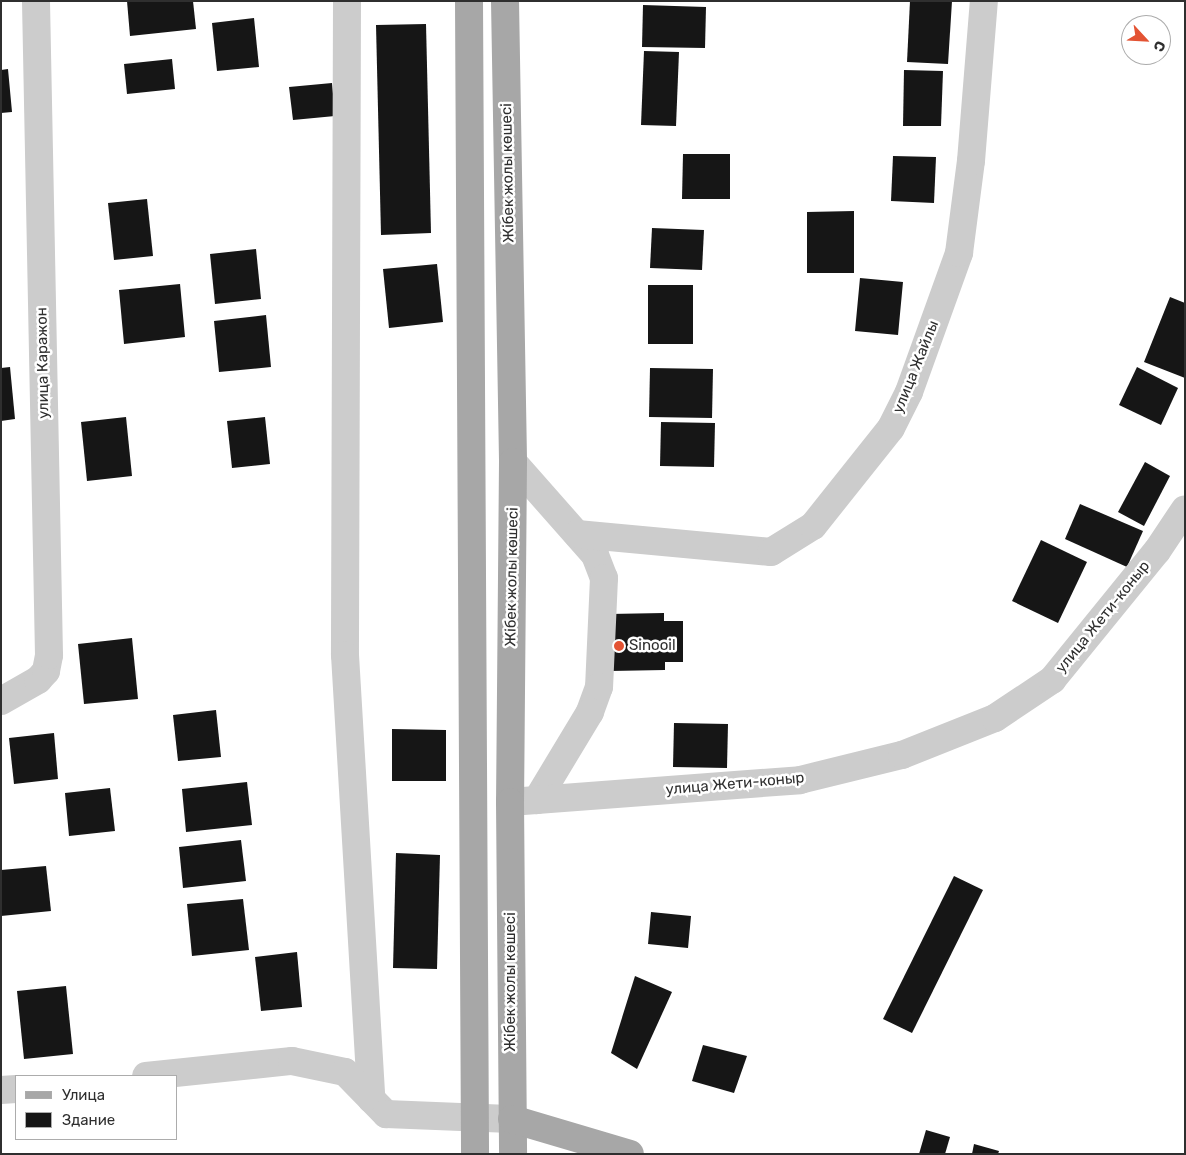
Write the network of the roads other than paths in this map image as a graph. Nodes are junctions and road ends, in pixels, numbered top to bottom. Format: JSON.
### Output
{"nodes":[{"id":1,"x":36,"y":1,"type":"edge"},
{"id":2,"x":347,"y":1,"type":"edge"},
{"id":3,"x":469,"y":1,"type":"edge"},
{"id":4,"x":505,"y":1,"type":"edge"},
{"id":5,"x":984,"y":1,"type":"edge"},
{"id":6,"x":513,"y":462,"type":"junction"},
{"id":7,"x":1185,"y":509,"type":"edge"},
{"id":8,"x":577,"y":534,"type":"junction"},
{"id":9,"x":1,"y":701,"type":"edge"},
{"id":10,"x":537,"y":800,"type":"junction"},
{"id":11,"x":510,"y":802,"type":"junction"},
{"id":12,"x":156,"y":1075,"type":"edge"},
{"id":13,"x":15,"y":1089,"type":"edge"},
{"id":14,"x":1,"y":1090,"type":"edge"},
{"id":15,"x":371,"y":1099,"type":"junction"},
{"id":16,"x":475,"y":1118,"type":"junction"},
{"id":17,"x":512,"y":1119,"type":"junction"},
{"id":18,"x":475,"y":1154,"type":"edge"},
{"id":19,"x":512,"y":1154,"type":"edge"},
{"id":20,"x":630,"y":1154,"type":"edge"}],
"edges":[{"from":1,"to":9,"type":"street","name":"улица Каражон"},
{"from":2,"to":15,"type":"street"},
{"from":3,"to":16,"type":"main road"},
{"from":4,"to":6,"type":"main road","name":"Жібек жолы көшесі"},
{"from":5,"to":8,"type":"street","name":"улица Жайлы"},
{"from":6,"to":8,"type":"street"},
{"from":6,"to":11,"type":"main road","name":"Жібек жолы көшесі"},
{"from":7,"to":10,"type":"street","name":"улица Жети-коныр"},
{"from":8,"to":10,"type":"street"},
{"from":10,"to":11,"type":"street","name":"улица Жети-коныр"},
{"from":11,"to":17,"type":"main road","name":"Жібек жолы көшесі"},
{"from":12,"to":15,"type":"street"},
{"from":13,"to":14,"type":"street"},
{"from":15,"to":16,"type":"street"},
{"from":16,"to":17,"type":"street"},
{"from":16,"to":18,"type":"main road"},
{"from":17,"to":19,"type":"main road","name":"Жібек жолы көшесі"},
{"from":17,"to":20,"type":"main road"}]}
